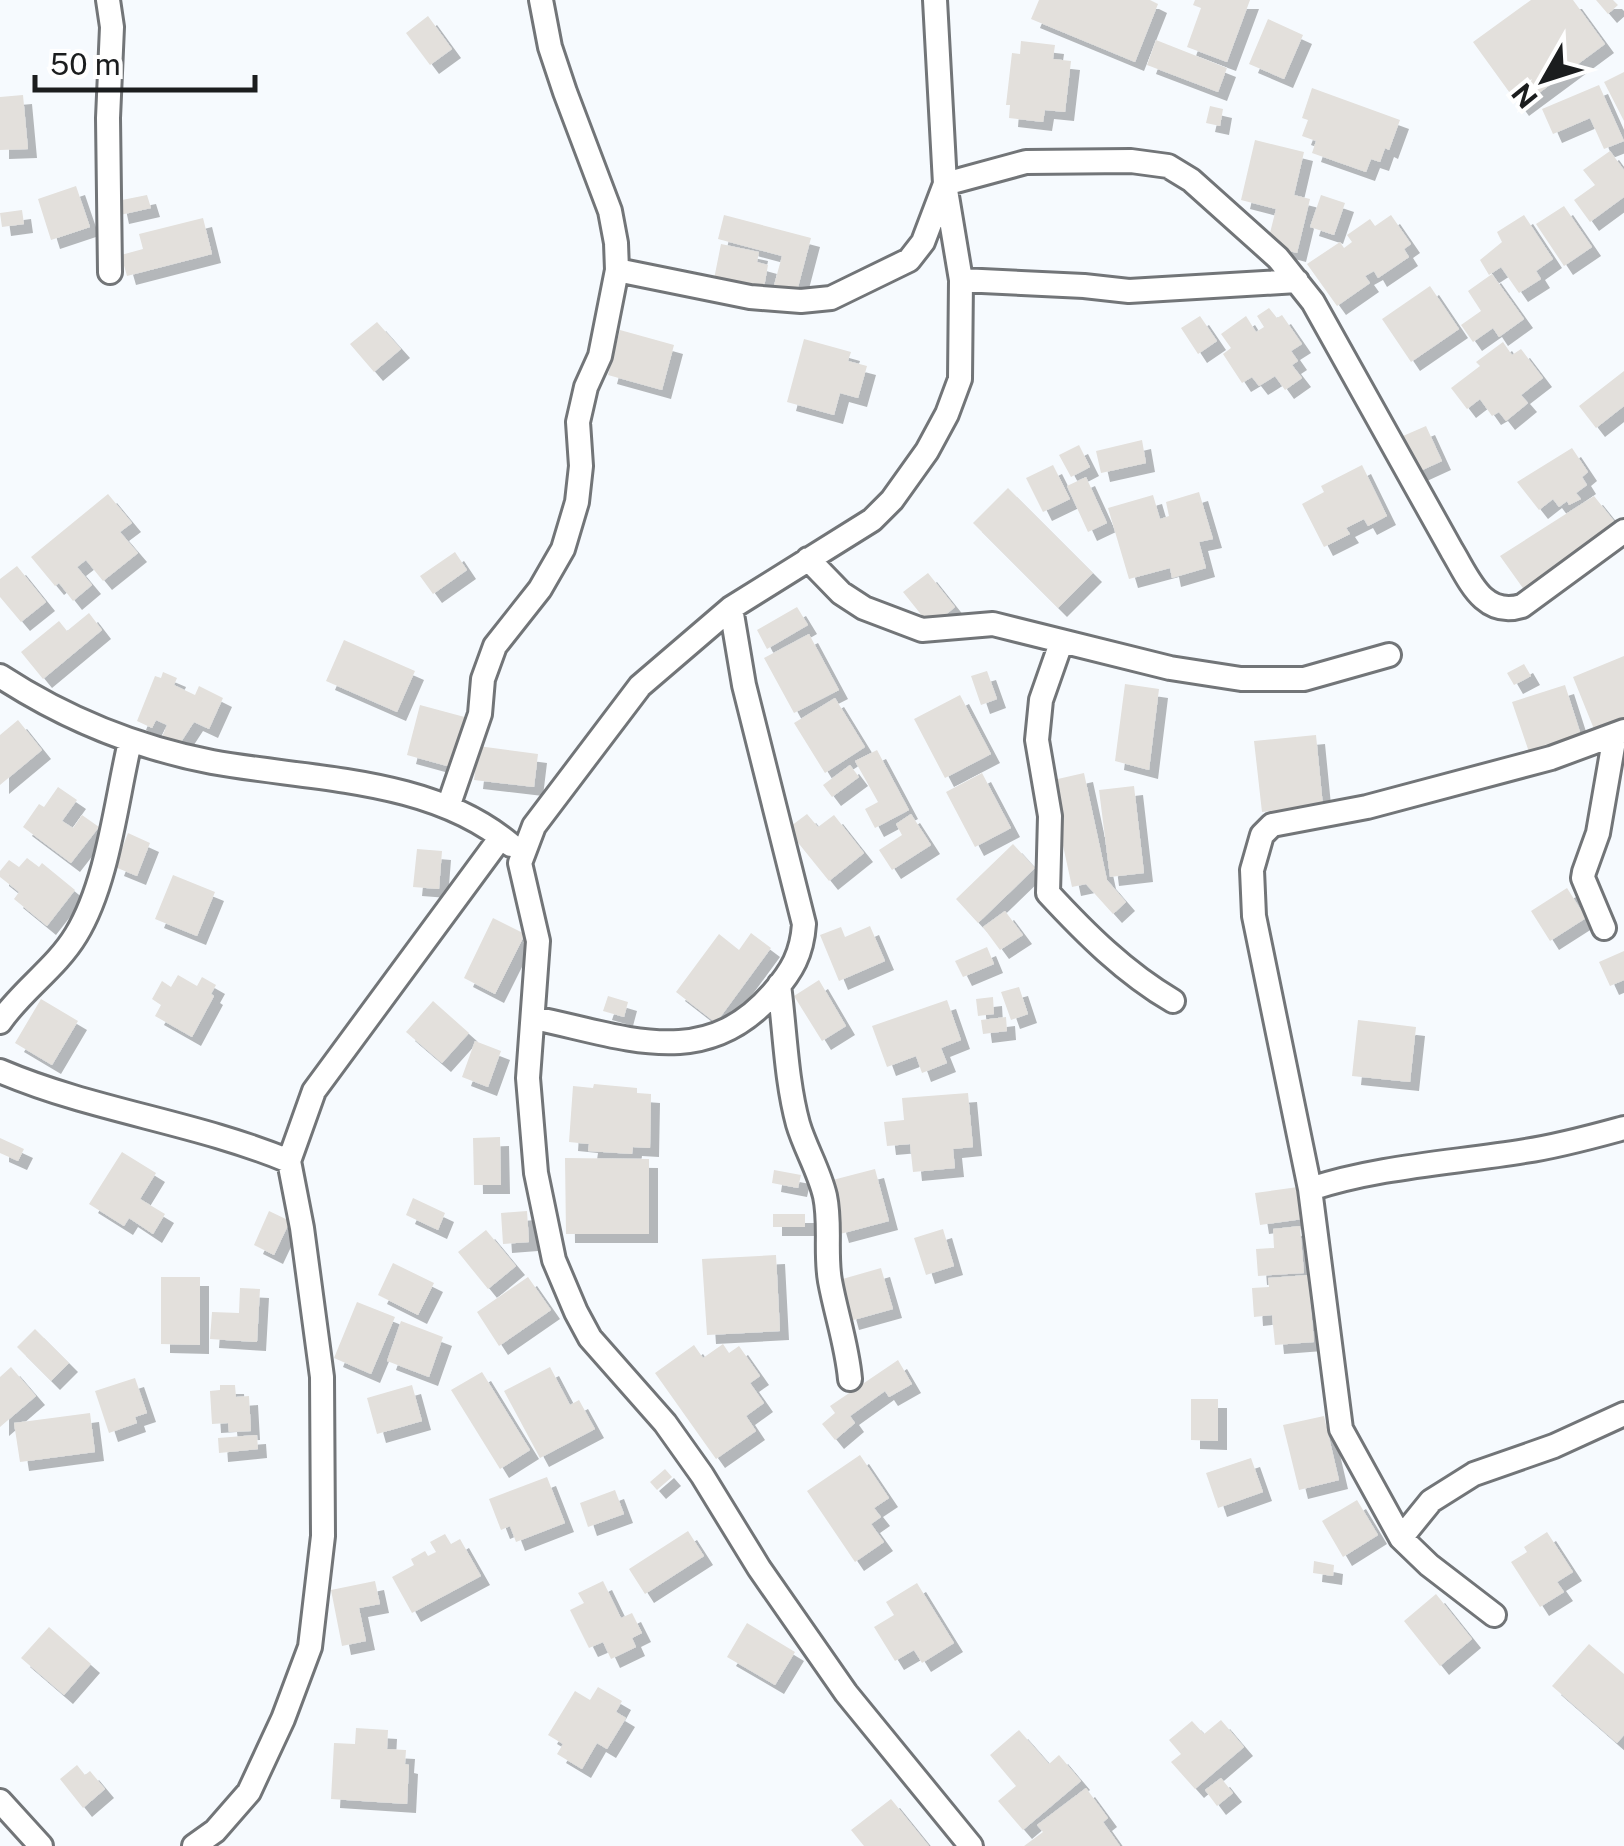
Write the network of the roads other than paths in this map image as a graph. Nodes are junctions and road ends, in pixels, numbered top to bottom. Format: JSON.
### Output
{"nodes":[{"id":1,"x":108,"y":0,"type":"edge"},
{"id":2,"x":541,"y":0,"type":"edge"},
{"id":3,"x":935,"y":0,"type":"edge"},
{"id":4,"x":945,"y":184,"type":"junction"},
{"id":5,"x":617,"y":270,"type":"junction"},
{"id":6,"x":110,"y":272,"type":"dead end"},
{"id":7,"x":960,"y":280,"type":"junction"},
{"id":8,"x":1297,"y":281,"type":"junction"},
{"id":9,"x":1624,"y":531,"type":"edge"},
{"id":10,"x":808,"y":560,"type":"junction"},
{"id":11,"x":731,"y":608,"type":"junction"},
{"id":12,"x":1061,"y":643,"type":"junction"},
{"id":13,"x":1389,"y":655,"type":"dead end"},
{"id":14,"x":0,"y":676,"type":"edge"},
{"id":15,"x":1619,"y":733,"type":"edge"},
{"id":16,"x":130,"y":742,"type":"junction"},
{"id":17,"x":448,"y":807,"type":"junction"},
{"id":18,"x":501,"y":837,"type":"junction"},
{"id":19,"x":521,"y":854,"type":"junction"},
{"id":20,"x":1604,"y":928,"type":"dead end"},
{"id":21,"x":779,"y":985,"type":"junction"},
{"id":22,"x":1172,"y":1001,"type":"dead end"},
{"id":23,"x":534,"y":1018,"type":"junction"},
{"id":24,"x":0,"y":1022,"type":"edge"},
{"id":25,"x":0,"y":1071,"type":"edge"},
{"id":26,"x":1624,"y":1128,"type":"edge"},
{"id":27,"x":290,"y":1160,"type":"junction"},
{"id":28,"x":1310,"y":1189,"type":"junction"},
{"id":29,"x":850,"y":1379,"type":"dead end"},
{"id":30,"x":1624,"y":1414,"type":"edge"},
{"id":31,"x":1400,"y":1538,"type":"junction"},
{"id":32,"x":1494,"y":1614,"type":"dead end"},
{"id":33,"x":0,"y":1802,"type":"edge"},
{"id":34,"x":42,"y":1846,"type":"edge"},
{"id":35,"x":194,"y":1846,"type":"edge"},
{"id":36,"x":971,"y":1846,"type":"edge"}],
"edges":[{"from":1,"to":6,"type":"street"},
{"from":2,"to":5,"type":"street"},
{"from":3,"to":4,"type":"street"},
{"from":4,"to":5,"type":"street"},
{"from":4,"to":7,"type":"street"},
{"from":4,"to":8,"type":"street"},
{"from":5,"to":17,"type":"street"},
{"from":7,"to":8,"type":"street"},
{"from":7,"to":10,"type":"street"},
{"from":8,"to":9,"type":"street"},
{"from":10,"to":11,"type":"street"},
{"from":10,"to":12,"type":"street"},
{"from":11,"to":19,"type":"street"},
{"from":11,"to":21,"type":"street"},
{"from":12,"to":13,"type":"street"},
{"from":12,"to":22,"type":"street"},
{"from":14,"to":16,"type":"street"},
{"from":15,"to":20,"type":"street"},
{"from":15,"to":28,"type":"street"},
{"from":16,"to":17,"type":"street"},
{"from":16,"to":24,"type":"street"},
{"from":17,"to":18,"type":"street"},
{"from":18,"to":19,"type":"street"},
{"from":18,"to":27,"type":"street"},
{"from":19,"to":23,"type":"street"},
{"from":21,"to":23,"type":"street"},
{"from":21,"to":29,"type":"street"},
{"from":23,"to":36,"type":"street"},
{"from":25,"to":27,"type":"street"},
{"from":26,"to":28,"type":"street"},
{"from":27,"to":35,"type":"street"},
{"from":28,"to":31,"type":"street"},
{"from":30,"to":31,"type":"street"},
{"from":31,"to":32,"type":"street"},
{"from":33,"to":34,"type":"street"}]}
